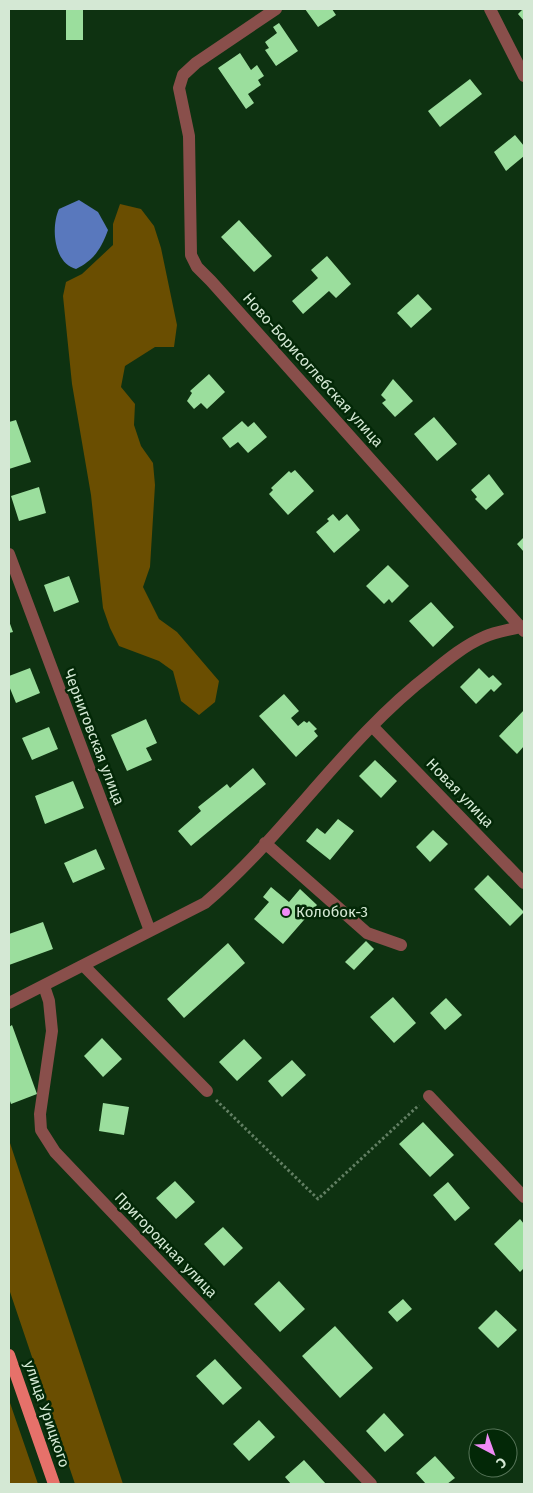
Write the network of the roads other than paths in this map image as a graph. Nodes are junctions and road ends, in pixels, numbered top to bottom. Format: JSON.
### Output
{"nodes":[{"id":1,"x":276,"y":9,"type":"edge"},
{"id":2,"x":490,"y":9,"type":"edge"},
{"id":3,"x":524,"y":76,"type":"edge"},
{"id":4,"x":9,"y":554,"type":"edge"},
{"id":5,"x":523,"y":628,"type":"edge"},
{"id":6,"x":372,"y":726,"type":"junction"},
{"id":7,"x":265,"y":843,"type":"junction"},
{"id":8,"x":524,"y":883,"type":"edge"},
{"id":9,"x":150,"y":931,"type":"junction"},
{"id":10,"x":401,"y":945,"type":"dead end"},
{"id":11,"x":84,"y":966,"type":"junction"},
{"id":12,"x":44,"y":986,"type":"junction"},
{"id":13,"x":9,"y":1003,"type":"edge"},
{"id":14,"x":208,"y":1092,"type":"road end"},
{"id":15,"x":429,"y":1096,"type":"road end"},
{"id":16,"x":524,"y":1197,"type":"edge"},
{"id":17,"x":9,"y":1355,"type":"edge"},
{"id":18,"x":54,"y":1484,"type":"edge"},
{"id":19,"x":371,"y":1484,"type":"edge"}],
"edges":[{"from":1,"to":5,"type":"street","name":"Ново-Борисоглебская улица"},
{"from":2,"to":3,"type":"street"},
{"from":4,"to":9,"type":"street","name":"Черниговская улица"},
{"from":5,"to":6,"type":"street"},
{"from":6,"to":7,"type":"street"},
{"from":6,"to":8,"type":"street","name":"Новая улица"},
{"from":7,"to":9,"type":"street"},
{"from":7,"to":10,"type":"street"},
{"from":9,"to":11,"type":"street"},
{"from":11,"to":12,"type":"street"},
{"from":11,"to":14,"type":"street"},
{"from":12,"to":13,"type":"street"},
{"from":12,"to":19,"type":"street","name":"Пригородная улица"},
{"from":15,"to":16,"type":"street"},
{"from":17,"to":18,"type":"main road","name":"улица Урицкого"}]}
